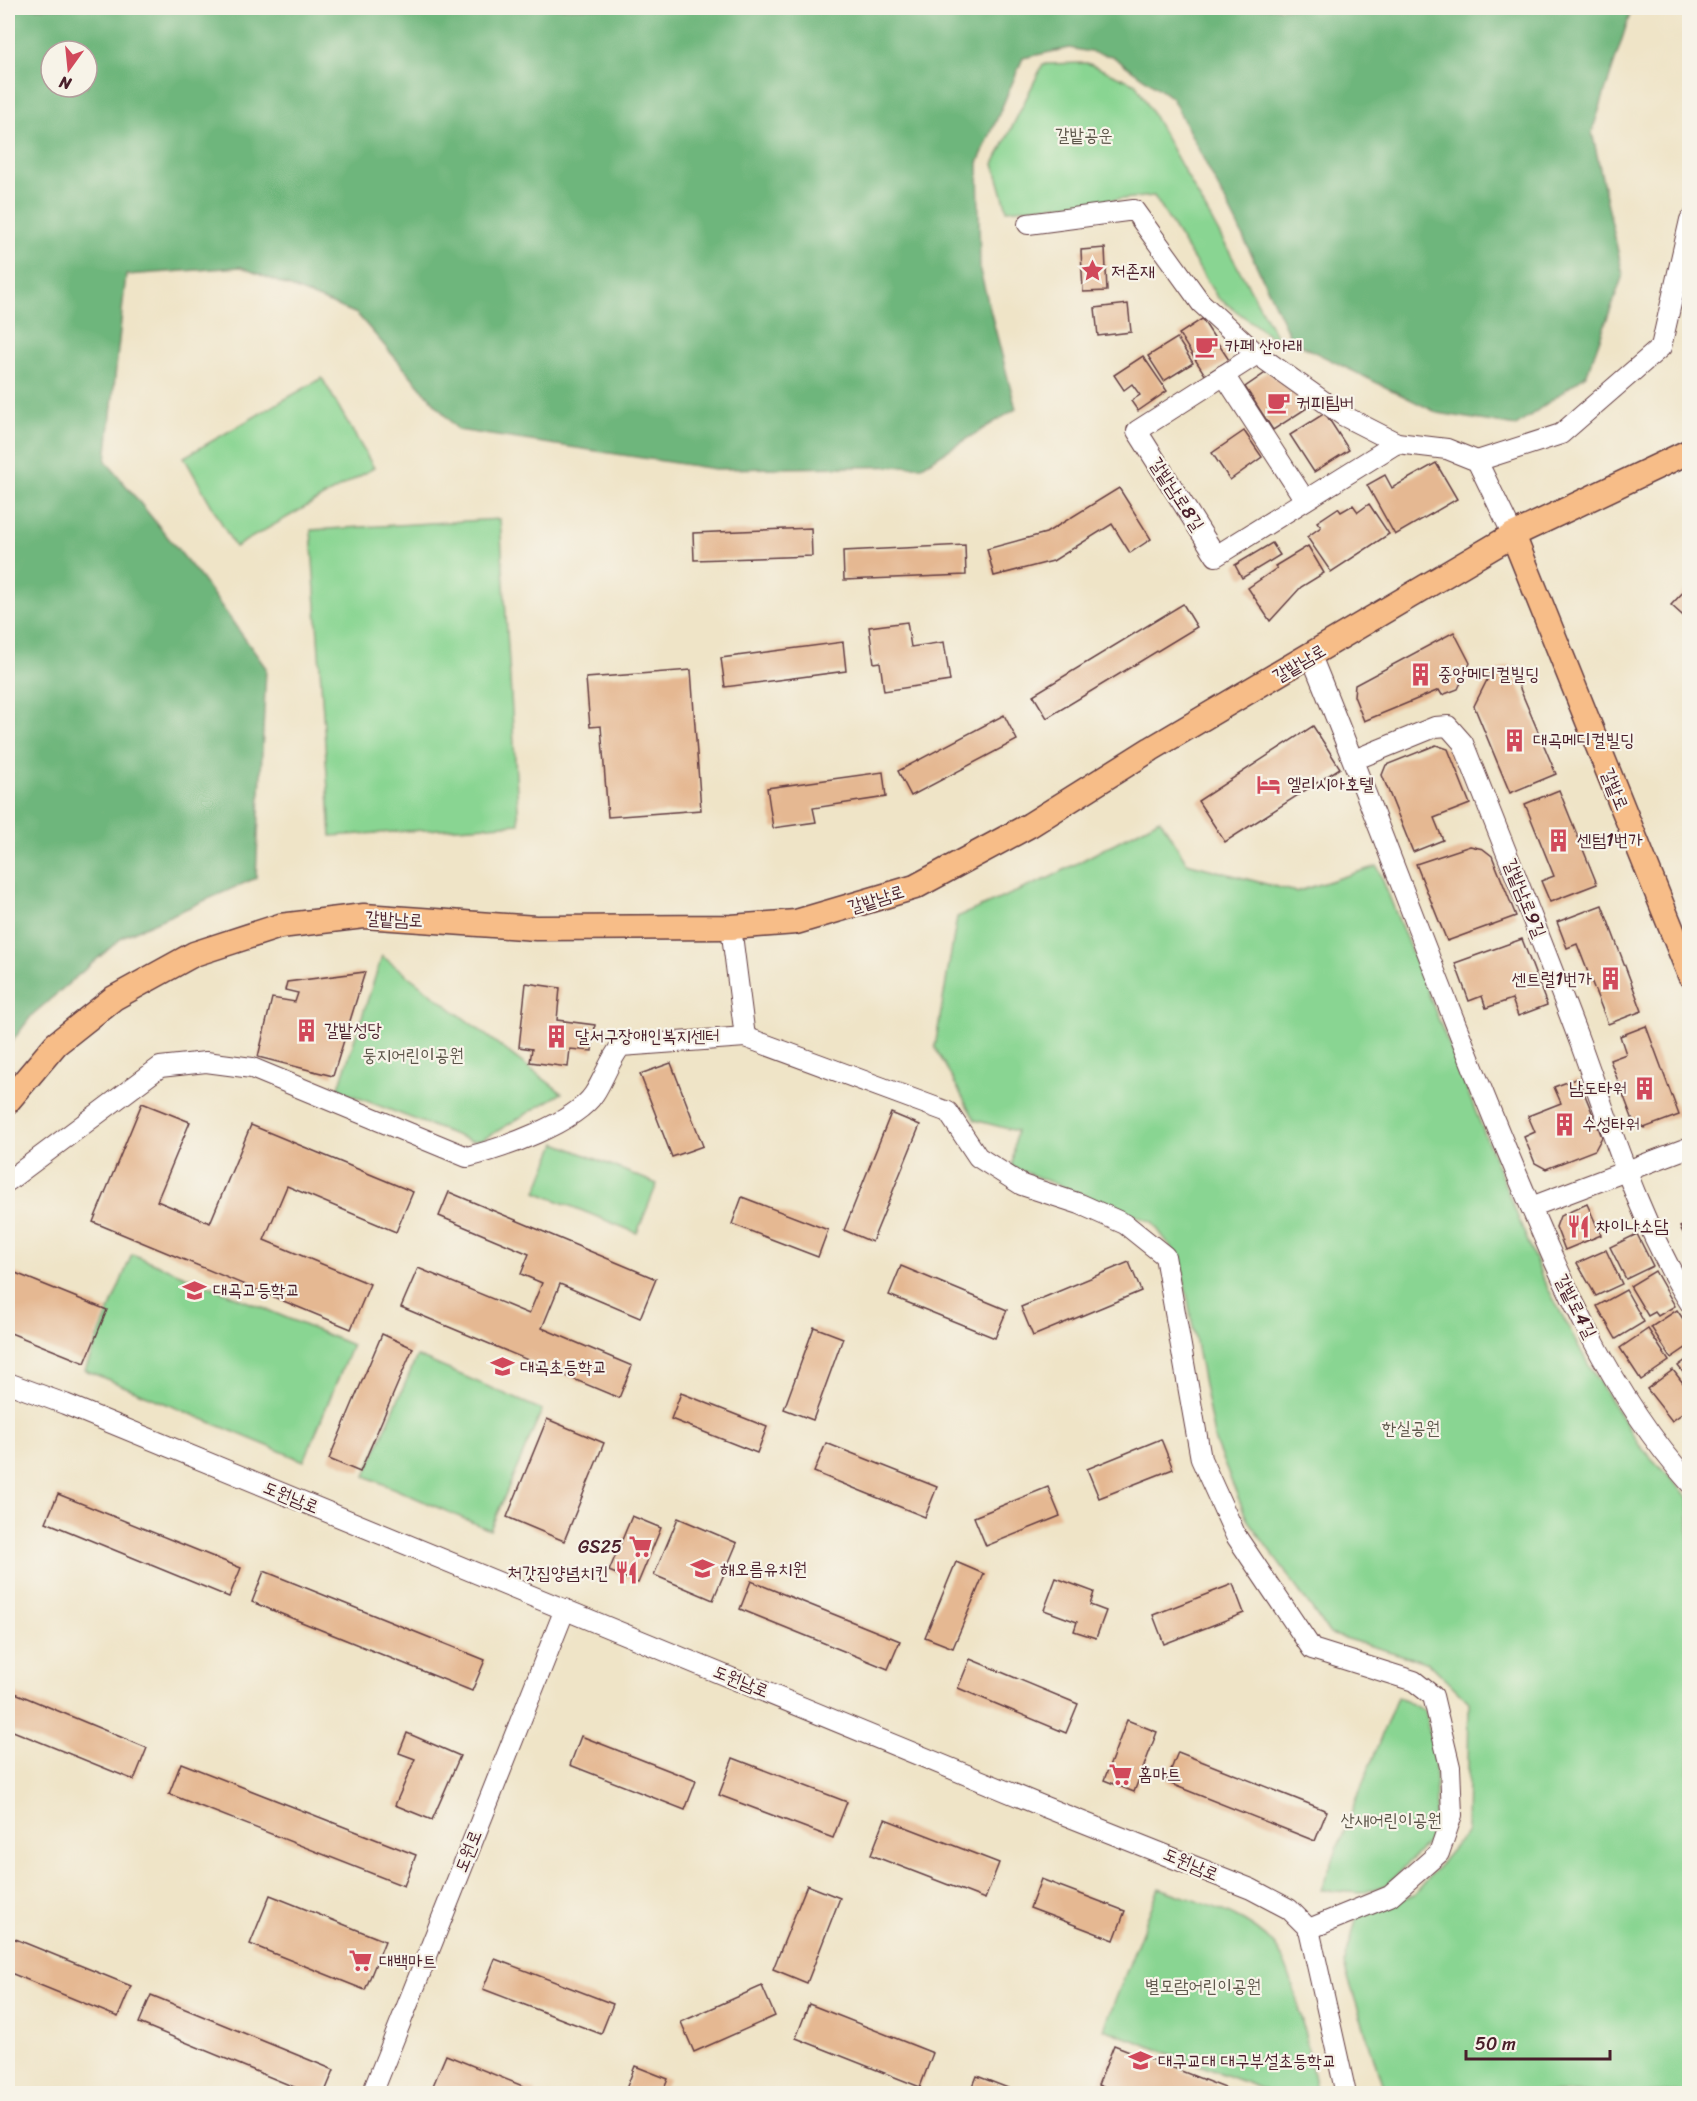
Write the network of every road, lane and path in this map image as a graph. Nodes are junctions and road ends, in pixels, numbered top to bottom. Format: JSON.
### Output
{"nodes":[{"id":1,"x":1689,"y":220,"type":"edge"},
{"id":2,"x":1028,"y":224,"type":"dead end"},
{"id":3,"x":1257,"y":354,"type":"junction"},
{"id":4,"x":1224,"y":375,"type":"junction"},
{"id":5,"x":1397,"y":442,"type":"junction"},
{"id":6,"x":1689,"y":451,"type":"edge"},
{"id":7,"x":1477,"y":461,"type":"junction"},
{"id":8,"x":1305,"y":500,"type":"junction"},
{"id":9,"x":1513,"y":535,"type":"junction"},
{"id":10,"x":1311,"y":656,"type":"junction"},
{"id":11,"x":1354,"y":760,"type":"junction"},
{"id":12,"x":731,"y":927,"type":"junction"},
{"id":13,"x":1689,"y":975,"type":"edge"},
{"id":14,"x":744,"y":1037,"type":"junction"},
{"id":15,"x":8,"y":1101,"type":"edge"},
{"id":16,"x":1689,"y":1147,"type":"edge"},
{"id":17,"x":1627,"y":1170,"type":"junction"},
{"id":18,"x":8,"y":1180,"type":"edge"},
{"id":19,"x":1531,"y":1207,"type":"junction"},
{"id":20,"x":1689,"y":1303,"type":"edge"},
{"id":21,"x":8,"y":1383,"type":"edge"},
{"id":22,"x":1689,"y":1483,"type":"edge"},
{"id":23,"x":565,"y":1609,"type":"junction"},
{"id":24,"x":1309,"y":1929,"type":"junction"},
{"id":25,"x":372,"y":2094,"type":"edge"},
{"id":26,"x":1346,"y":2094,"type":"edge"}],
"edges":[{"from":1,"to":7,"type":"street"},
{"from":2,"to":3,"type":"street"},
{"from":3,"to":4,"type":"street","name":"갈밭남로8길"},
{"from":3,"to":5,"type":"street"},
{"from":4,"to":8,"type":"street"},
{"from":4,"to":8,"type":"street","name":"갈밭남로8길"},
{"from":5,"to":7,"type":"street"},
{"from":5,"to":8,"type":"street","name":"갈밭남로8길"},
{"from":6,"to":9,"type":"main road","name":"갈밭남로"},
{"from":7,"to":9,"type":"street"},
{"from":9,"to":10,"type":"main road","name":"갈밭남로"},
{"from":9,"to":13,"type":"main road","name":"갈밭로"},
{"from":10,"to":11,"type":"street"},
{"from":10,"to":12,"type":"main road","name":"갈밭남로"},
{"from":11,"to":17,"type":"street","name":"갈밭남로9길"},
{"from":11,"to":19,"type":"street"},
{"from":12,"to":14,"type":"street"},
{"from":12,"to":15,"type":"main road","name":"갈밭남로"},
{"from":14,"to":18,"type":"street"},
{"from":14,"to":24,"type":"street"},
{"from":16,"to":17,"type":"street"},
{"from":17,"to":19,"type":"street"},
{"from":17,"to":20,"type":"street"},
{"from":19,"to":22,"type":"street","name":"갈밭로4길"},
{"from":21,"to":23,"type":"street","name":"도원남로"},
{"from":23,"to":24,"type":"street","name":"도원남로"},
{"from":23,"to":25,"type":"street","name":"도원로"},
{"from":24,"to":26,"type":"street"}]}
